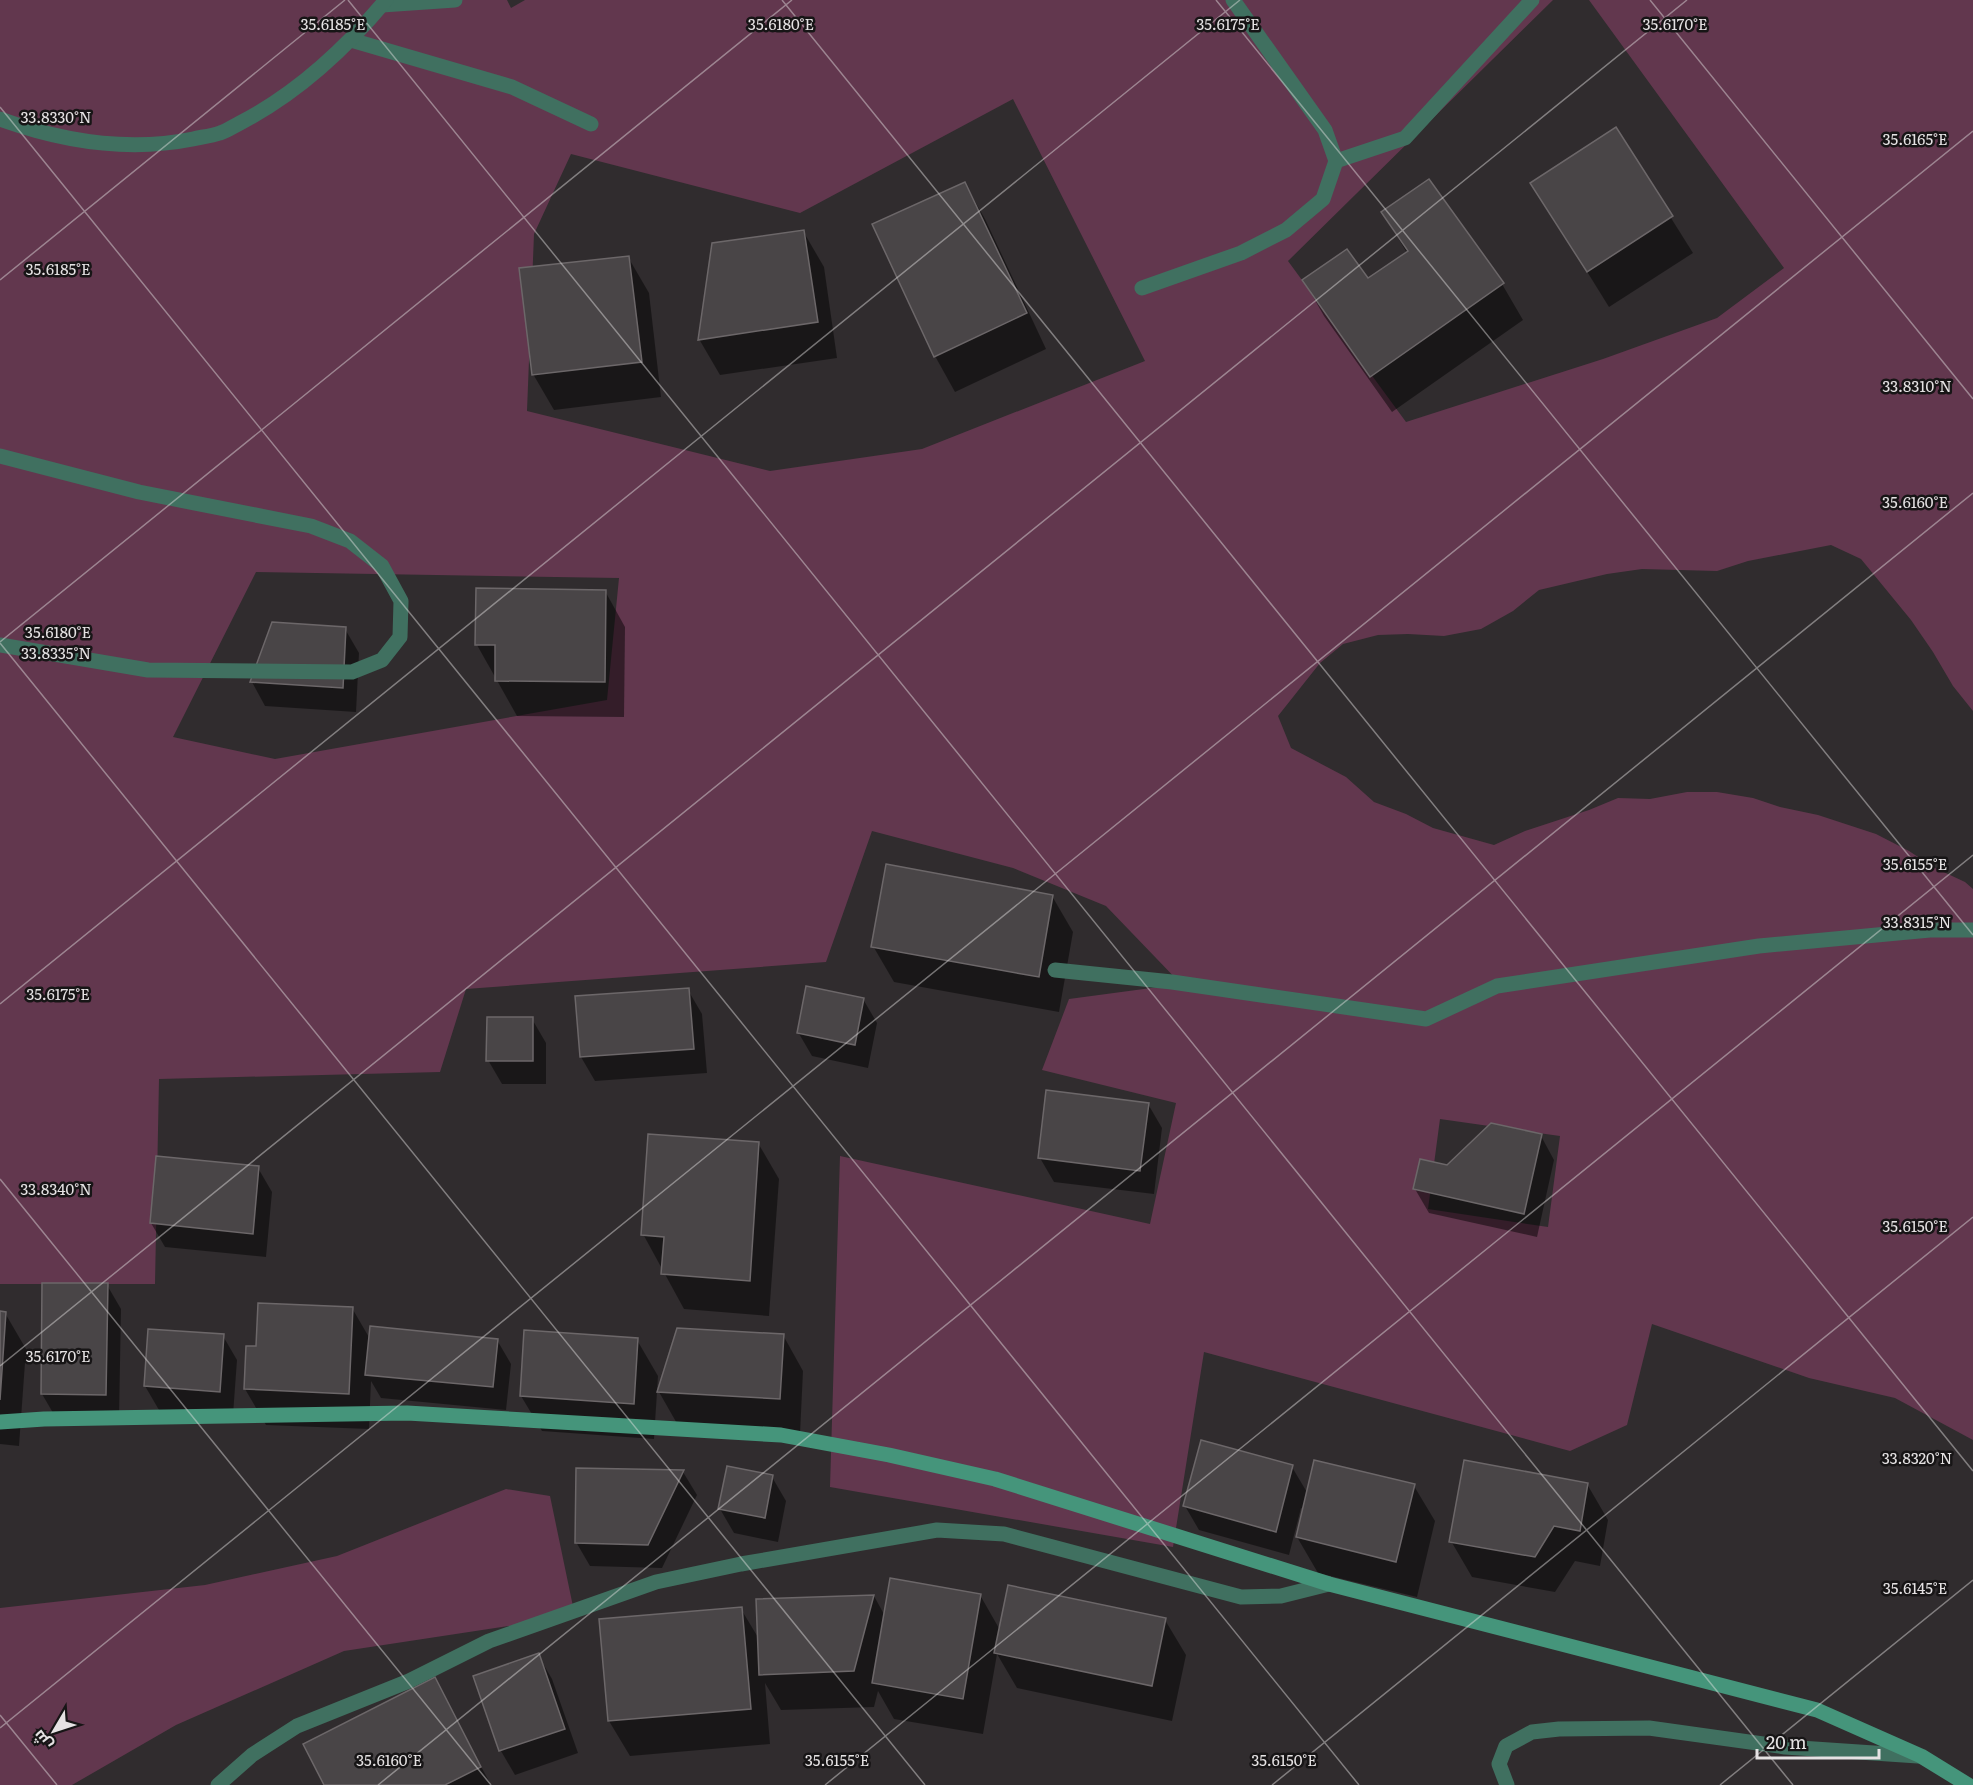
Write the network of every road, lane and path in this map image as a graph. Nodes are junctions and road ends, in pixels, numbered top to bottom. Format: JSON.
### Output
{"nodes":[{"id":1,"x":455,"y":0,"type":"edge"},
{"id":2,"x":1233,"y":0,"type":"edge"},
{"id":3,"x":1532,"y":0,"type":"edge"},
{"id":4,"x":384,"y":3,"type":"edge"},
{"id":5,"x":351,"y":40,"type":"junction"},
{"id":6,"x":0,"y":119,"type":"edge"},
{"id":7,"x":591,"y":124,"type":"dead end"},
{"id":8,"x":1336,"y":161,"type":"junction"},
{"id":9,"x":1142,"y":288,"type":"dead end"},
{"id":10,"x":0,"y":456,"type":"edge"},
{"id":11,"x":0,"y":645,"type":"edge"},
{"id":12,"x":1973,"y":930,"type":"edge"},
{"id":13,"x":1055,"y":970,"type":"dead end"},
{"id":14,"x":0,"y":1422,"type":"edge"},
{"id":15,"x":1329,"y":1584,"type":"junction"},
{"id":16,"x":1921,"y":1756,"type":"junction"},
{"id":17,"x":218,"y":1785,"type":"edge"},
{"id":18,"x":1507,"y":1785,"type":"edge"},
{"id":19,"x":1968,"y":1785,"type":"edge"}],
"edges":[{"from":1,"to":4,"type":"street"},
{"from":2,"to":8,"type":"street"},
{"from":3,"to":8,"type":"street"},
{"from":4,"to":5,"type":"street"},
{"from":5,"to":6,"type":"street"},
{"from":5,"to":7,"type":"street"},
{"from":8,"to":9,"type":"street"},
{"from":10,"to":11,"type":"street"},
{"from":12,"to":13,"type":"street"},
{"from":14,"to":15,"type":"main road"},
{"from":15,"to":16,"type":"main road"},
{"from":15,"to":17,"type":"street"},
{"from":16,"to":18,"type":"street"},
{"from":16,"to":19,"type":"main road"}]}
